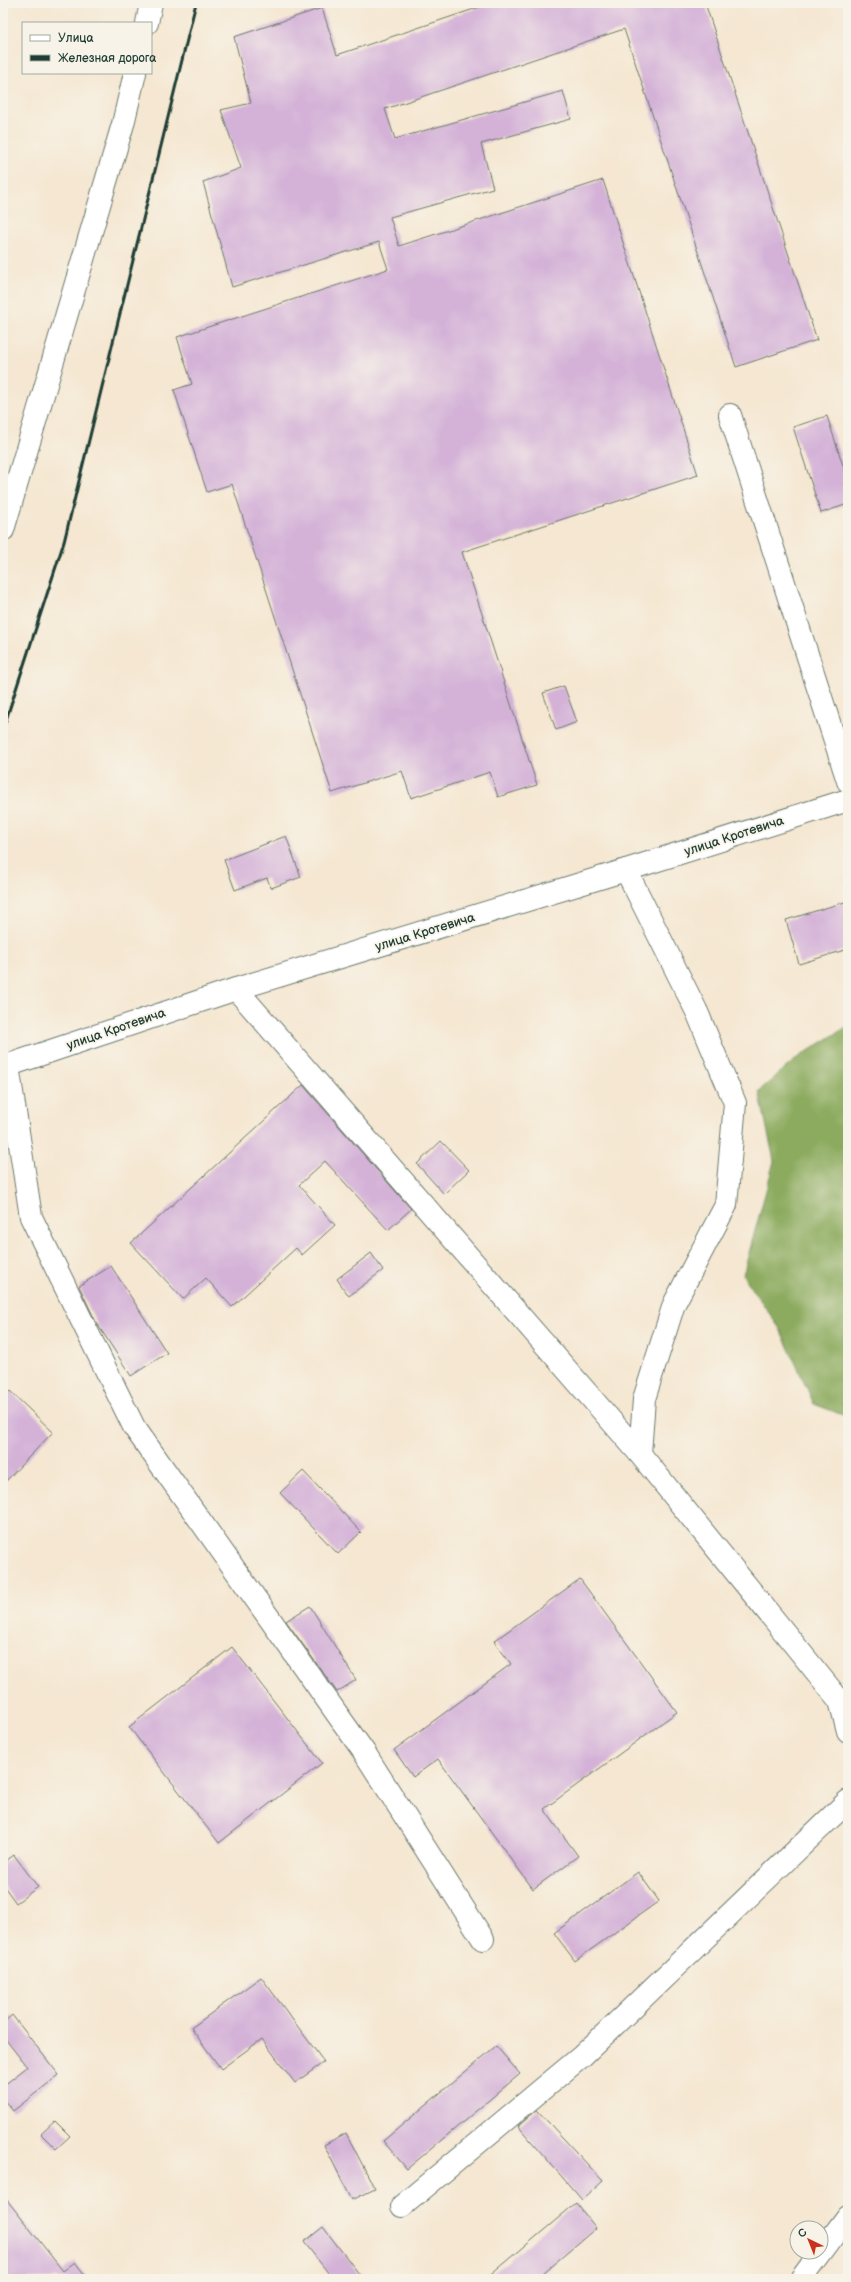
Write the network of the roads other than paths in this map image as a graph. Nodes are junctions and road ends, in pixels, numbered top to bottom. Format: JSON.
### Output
{"nodes":[{"id":1,"x":151,"y":3,"type":"edge"},
{"id":2,"x":146,"y":22,"type":"edge"},
{"id":3,"x":135,"y":74,"type":"edge"},
{"id":4,"x":730,"y":415,"type":"dead end"},
{"id":5,"x":3,"y":530,"type":"edge"},
{"id":6,"x":848,"y":781,"type":"edge"},
{"id":7,"x":848,"y":800,"type":"edge"},
{"id":8,"x":626,"y":870,"type":"junction"},
{"id":9,"x":236,"y":989,"type":"junction"},
{"id":10,"x":5,"y":1067,"type":"edge"},
{"id":11,"x":640,"y":1454,"type":"junction"},
{"id":12,"x":844,"y":1701,"type":"edge"},
{"id":13,"x":848,"y":1731,"type":"edge"},
{"id":14,"x":848,"y":1801,"type":"edge"},
{"id":15,"x":483,"y":1939,"type":"dead end"},
{"id":16,"x":402,"y":2206,"type":"dead end"},
{"id":17,"x":848,"y":2216,"type":"edge"},
{"id":18,"x":801,"y":2279,"type":"edge"}],
"edges":[{"from":1,"to":2,"type":"street"},
{"from":3,"to":5,"type":"street"},
{"from":4,"to":6,"type":"street"},
{"from":7,"to":8,"type":"street","name":"улица Кротевича"},
{"from":8,"to":9,"type":"street","name":"улица Кротевича"},
{"from":8,"to":11,"type":"street"},
{"from":9,"to":10,"type":"street","name":"улица Кротевича"},
{"from":9,"to":11,"type":"street"},
{"from":10,"to":15,"type":"street"},
{"from":11,"to":12,"type":"street"},
{"from":12,"to":13,"type":"street"},
{"from":14,"to":16,"type":"street"},
{"from":17,"to":18,"type":"street"}]}
